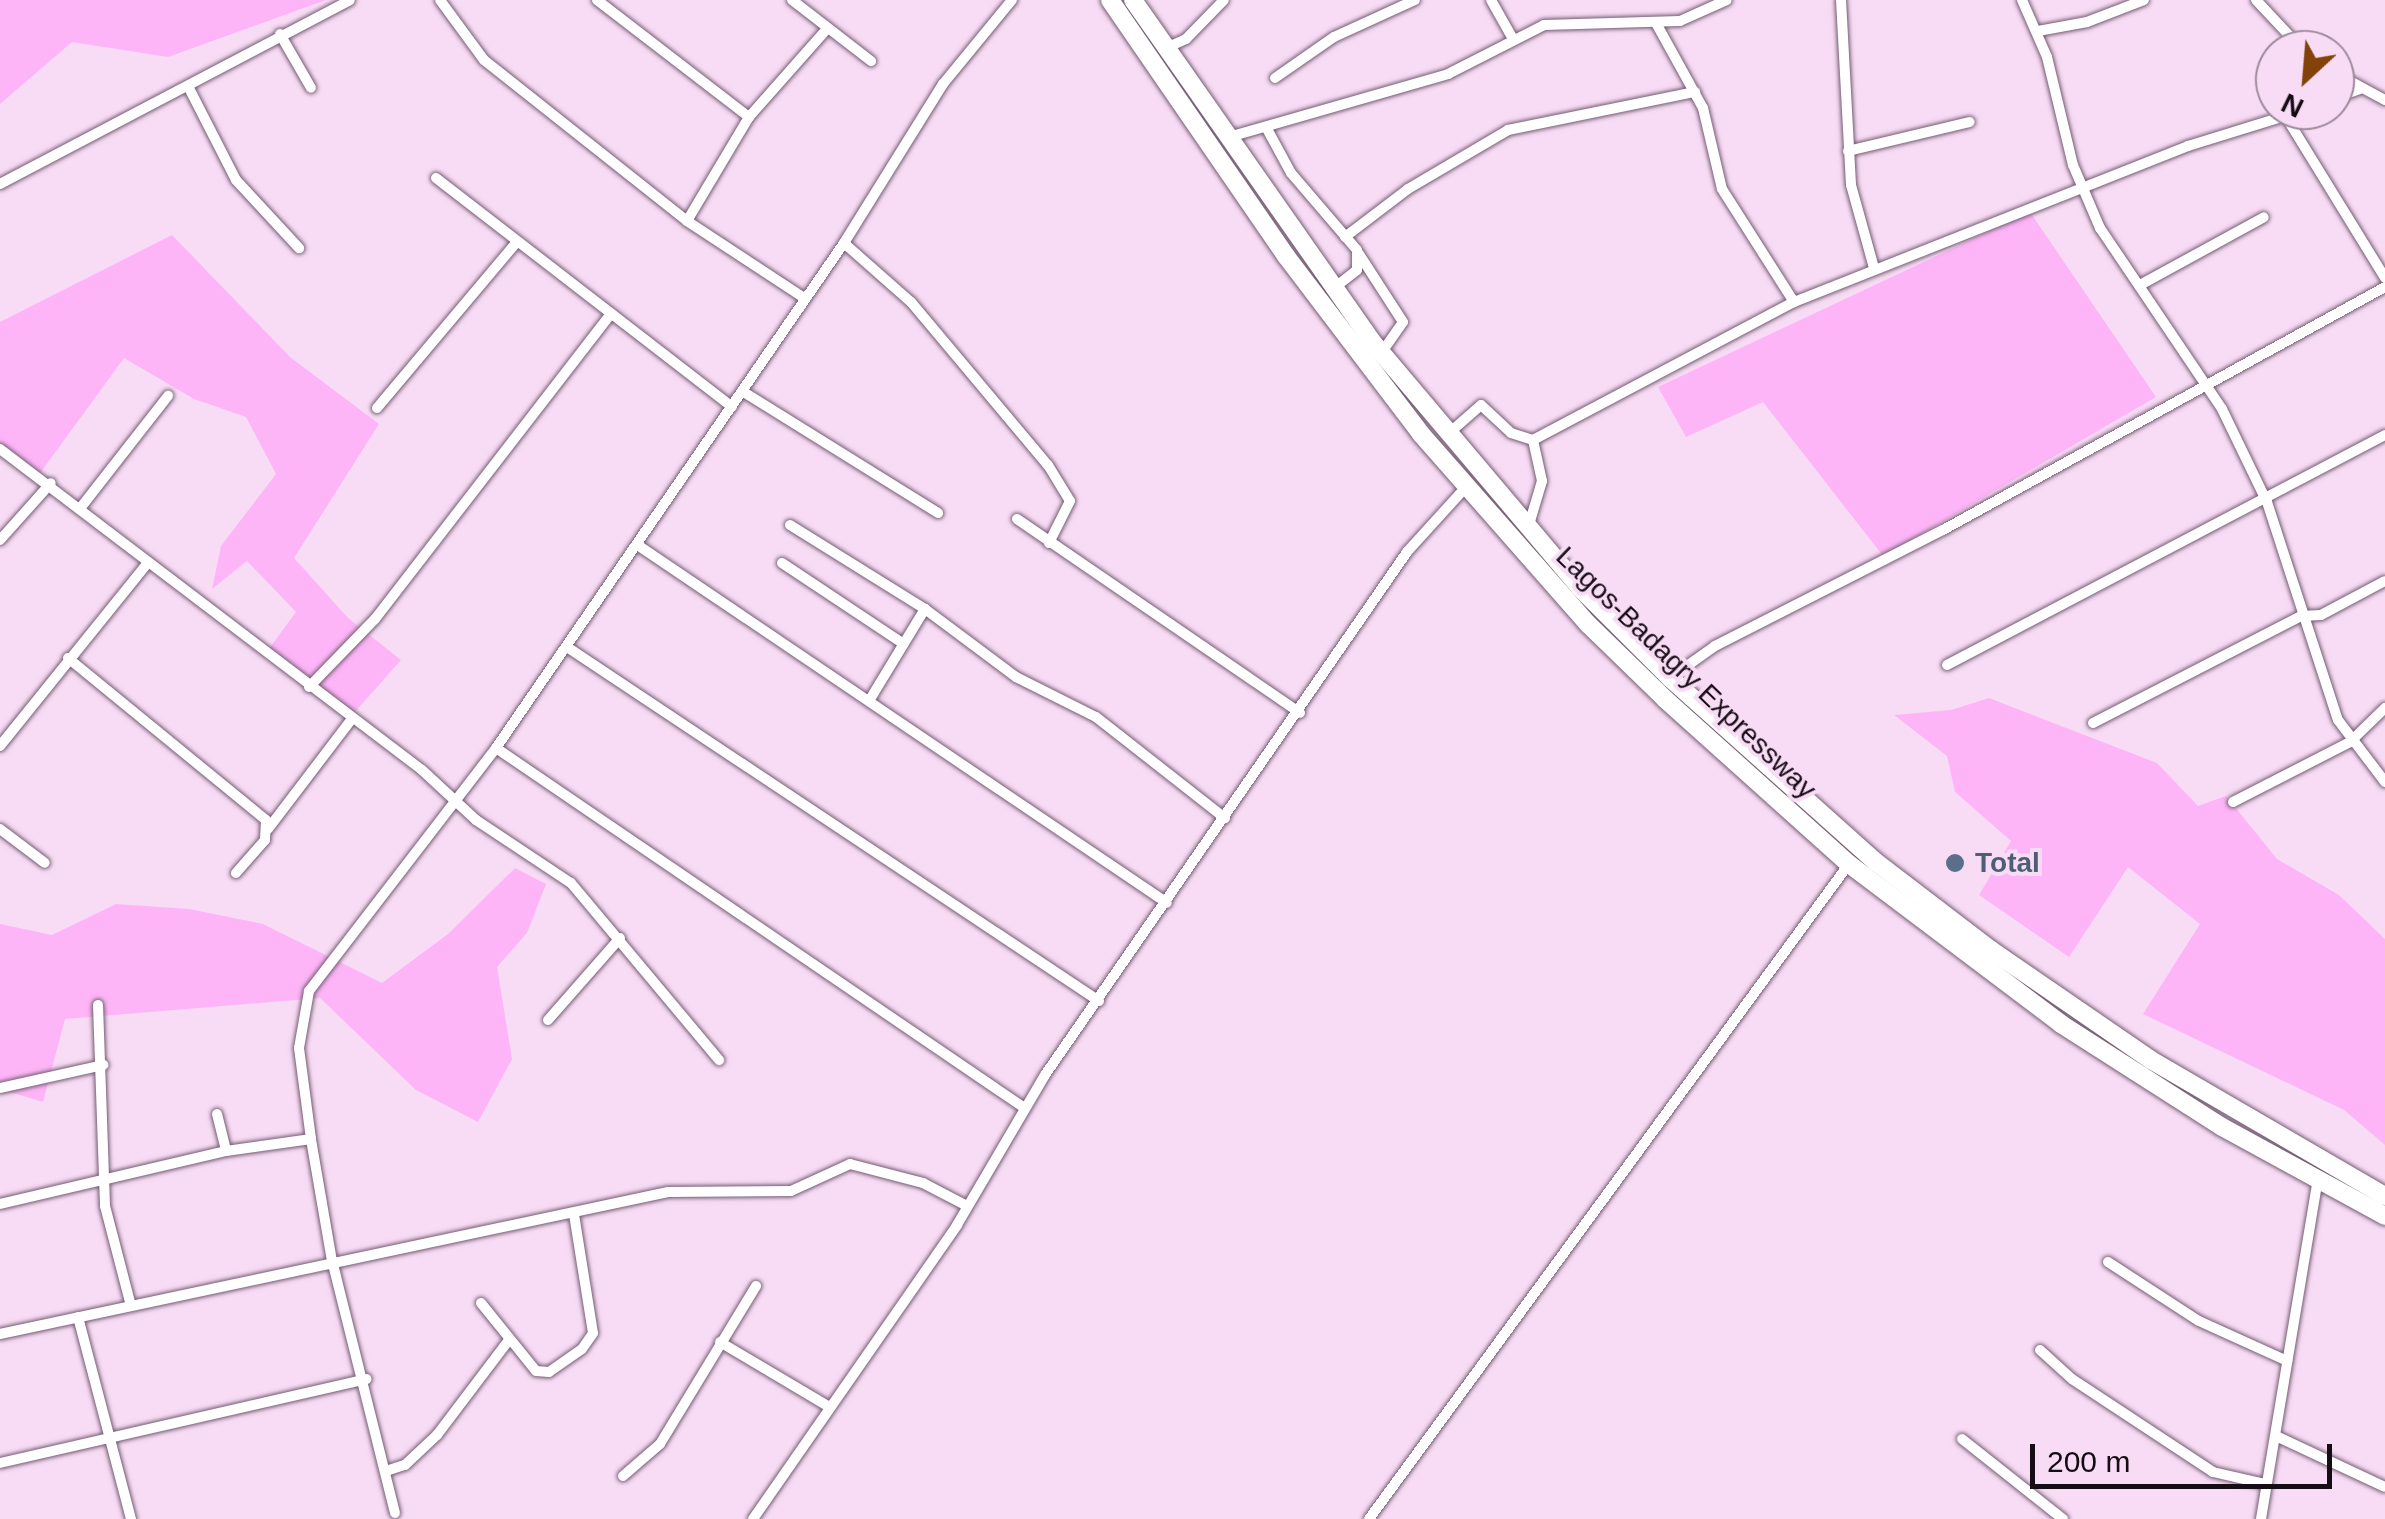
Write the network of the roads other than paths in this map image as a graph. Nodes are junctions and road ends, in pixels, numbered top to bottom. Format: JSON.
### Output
{"nodes":[{"id":1,"x":350,"y":0,"type":"edge"},
{"id":2,"x":440,"y":0,"type":"edge"},
{"id":3,"x":596,"y":0,"type":"edge"},
{"id":4,"x":792,"y":0,"type":"edge"},
{"id":5,"x":1012,"y":0,"type":"edge"},
{"id":6,"x":1110,"y":0,"type":"edge"},
{"id":7,"x":1133,"y":0,"type":"edge"},
{"id":8,"x":1224,"y":0,"type":"edge"},
{"id":9,"x":1415,"y":0,"type":"edge"},
{"id":10,"x":1491,"y":0,"type":"edge"},
{"id":11,"x":1727,"y":0,"type":"edge"},
{"id":12,"x":1841,"y":0,"type":"edge"},
{"id":13,"x":2022,"y":0,"type":"edge"},
{"id":14,"x":2144,"y":0,"type":"edge"},
{"id":15,"x":2256,"y":0,"type":"edge"},
{"id":16,"x":1656,"y":23,"type":"junction"},
{"id":17,"x":826,"y":30,"type":"junction"},
{"id":18,"x":2284,"y":30,"type":"edge"},
{"id":19,"x":2038,"y":31,"type":"junction"},
{"id":20,"x":280,"y":34,"type":"junction"},
{"id":21,"x":1513,"y":39,"type":"junction"},
{"id":22,"x":1166,"y":48,"type":"junction"},
{"id":23,"x":870,"y":61,"type":"dead end"},
{"id":24,"x":1275,"y":78,"type":"dead end"},
{"id":25,"x":2355,"y":87,"type":"edge"},
{"id":26,"x":311,"y":88,"type":"dead end"},
{"id":27,"x":190,"y":90,"type":"junction"},
{"id":28,"x":2360,"y":90,"type":"junction"},
{"id":29,"x":1695,"y":92,"type":"junction"},
{"id":30,"x":2355,"y":92,"type":"edge"},
{"id":31,"x":2385,"y":100,"type":"edge"},
{"id":32,"x":749,"y":116,"type":"junction"},
{"id":33,"x":1970,"y":122,"type":"dead end"},
{"id":34,"x":1266,"y":127,"type":"junction"},
{"id":35,"x":2255,"y":128,"type":"edge"},
{"id":36,"x":2294,"y":130,"type":"edge"},
{"id":37,"x":1228,"y":137,"type":"junction"},
{"id":38,"x":1848,"y":150,"type":"junction"},
{"id":39,"x":436,"y":178,"type":"dead end"},
{"id":40,"x":0,"y":184,"type":"edge"},
{"id":41,"x":2082,"y":188,"type":"junction"},
{"id":42,"x":2264,"y":217,"type":"dead end"},
{"id":43,"x":687,"y":221,"type":"junction"},
{"id":44,"x":1344,"y":237,"type":"junction"},
{"id":45,"x":517,"y":242,"type":"junction"},
{"id":46,"x":844,"y":243,"type":"junction"},
{"id":47,"x":299,"y":248,"type":"dead end"},
{"id":48,"x":1356,"y":250,"type":"junction"},
{"id":49,"x":1874,"y":268,"type":"junction"},
{"id":50,"x":2385,"y":278,"type":"edge"},
{"id":51,"x":2140,"y":286,"type":"junction"},
{"id":52,"x":2385,"y":287,"type":"edge"},
{"id":53,"x":1332,"y":290,"type":"junction"},
{"id":54,"x":804,"y":298,"type":"junction"},
{"id":55,"x":1794,"y":302,"type":"junction"},
{"id":56,"x":611,"y":314,"type":"junction"},
{"id":57,"x":1382,"y":353,"type":"junction"},
{"id":58,"x":2208,"y":386,"type":"junction"},
{"id":59,"x":742,"y":391,"type":"junction"},
{"id":60,"x":168,"y":396,"type":"dead end"},
{"id":61,"x":732,"y":407,"type":"junction"},
{"id":62,"x":376,"y":408,"type":"dead end"},
{"id":63,"x":1447,"y":435,"type":"junction"},
{"id":64,"x":2385,"y":436,"type":"edge"},
{"id":65,"x":1532,"y":440,"type":"junction"},
{"id":66,"x":0,"y":449,"type":"edge"},
{"id":67,"x":51,"y":483,"type":"junction"},
{"id":68,"x":1465,"y":488,"type":"junction"},
{"id":69,"x":2267,"y":502,"type":"junction"},
{"id":70,"x":82,"y":506,"type":"junction"},
{"id":71,"x":938,"y":514,"type":"dead end"},
{"id":72,"x":1017,"y":520,"type":"dead end"},
{"id":73,"x":790,"y":525,"type":"dead end"},
{"id":74,"x":1528,"y":528,"type":"junction"},
{"id":75,"x":0,"y":540,"type":"edge"},
{"id":76,"x":1049,"y":543,"type":"junction"},
{"id":77,"x":639,"y":546,"type":"junction"},
{"id":78,"x":782,"y":563,"type":"dead end"},
{"id":79,"x":147,"y":564,"type":"junction"},
{"id":80,"x":2385,"y":581,"type":"edge"},
{"id":81,"x":925,"y":609,"type":"junction"},
{"id":82,"x":2301,"y":616,"type":"junction"},
{"id":83,"x":904,"y":644,"type":"junction"},
{"id":84,"x":567,"y":647,"type":"junction"},
{"id":85,"x":68,"y":658,"type":"junction"},
{"id":86,"x":1947,"y":665,"type":"dead end"},
{"id":87,"x":1670,"y":678,"type":"junction"},
{"id":88,"x":309,"y":687,"type":"junction"},
{"id":89,"x":869,"y":701,"type":"junction"},
{"id":90,"x":2385,"y":708,"type":"edge"},
{"id":91,"x":1300,"y":714,"type":"junction"},
{"id":92,"x":351,"y":720,"type":"junction"},
{"id":93,"x":2093,"y":723,"type":"dead end"},
{"id":94,"x":2350,"y":742,"type":"junction"},
{"id":95,"x":0,"y":746,"type":"edge"},
{"id":96,"x":496,"y":748,"type":"junction"},
{"id":97,"x":2385,"y":782,"type":"edge"},
{"id":98,"x":454,"y":800,"type":"junction"},
{"id":99,"x":2233,"y":802,"type":"dead end"},
{"id":100,"x":1225,"y":818,"type":"junction"},
{"id":101,"x":268,"y":829,"type":"junction"},
{"id":102,"x":2,"y":834,"type":"edge"},
{"id":103,"x":45,"y":864,"type":"dead end"},
{"id":104,"x":1849,"y":864,"type":"junction"},
{"id":105,"x":236,"y":873,"type":"dead end"},
{"id":106,"x":1167,"y":903,"type":"junction"},
{"id":107,"x":620,"y":938,"type":"junction"},
{"id":108,"x":1099,"y":1001,"type":"junction"},
{"id":109,"x":98,"y":1005,"type":"dead end"},
{"id":110,"x":548,"y":1020,"type":"dead end"},
{"id":111,"x":719,"y":1060,"type":"dead end"},
{"id":112,"x":104,"y":1065,"type":"junction"},
{"id":113,"x":0,"y":1088,"type":"edge"},
{"id":114,"x":1024,"y":1106,"type":"junction"},
{"id":115,"x":216,"y":1114,"type":"dead end"},
{"id":116,"x":312,"y":1140,"type":"junction"},
{"id":117,"x":226,"y":1151,"type":"junction"},
{"id":118,"x":103,"y":1178,"type":"junction"},
{"id":119,"x":2318,"y":1180,"type":"junction"},
{"id":120,"x":2385,"y":1196,"type":"edge"},
{"id":121,"x":0,"y":1204,"type":"edge"},
{"id":122,"x":967,"y":1206,"type":"junction"},
{"id":123,"x":574,"y":1214,"type":"junction"},
{"id":124,"x":2385,"y":1216,"type":"edge"},
{"id":125,"x":332,"y":1261,"type":"junction"},
{"id":126,"x":2108,"y":1262,"type":"dead end"},
{"id":127,"x":756,"y":1286,"type":"dead end"},
{"id":128,"x":481,"y":1302,"type":"dead end"},
{"id":129,"x":131,"y":1306,"type":"junction"},
{"id":130,"x":78,"y":1317,"type":"junction"},
{"id":131,"x":0,"y":1334,"type":"edge"},
{"id":132,"x":508,"y":1341,"type":"junction"},
{"id":133,"x":720,"y":1342,"type":"junction"},
{"id":134,"x":2040,"y":1350,"type":"dead end"},
{"id":135,"x":2287,"y":1361,"type":"junction"},
{"id":136,"x":366,"y":1379,"type":"junction"},
{"id":137,"x":828,"y":1406,"type":"junction"},
{"id":138,"x":2276,"y":1436,"type":"junction"},
{"id":139,"x":1962,"y":1439,"type":"dead end"},
{"id":140,"x":110,"y":1442,"type":"junction"},
{"id":141,"x":0,"y":1462,"type":"edge"},
{"id":142,"x":386,"y":1471,"type":"junction"},
{"id":143,"x":624,"y":1476,"type":"dead end"},
{"id":144,"x":2265,"y":1484,"type":"junction"},
{"id":145,"x":2385,"y":1487,"type":"edge"},
{"id":146,"x":395,"y":1513,"type":"dead end"},
{"id":147,"x":128,"y":1514,"type":"edge"},
{"id":148,"x":2265,"y":1516,"type":"edge"},
{"id":149,"x":116,"y":1519,"type":"edge"},
{"id":150,"x":753,"y":1519,"type":"edge"},
{"id":151,"x":1369,"y":1519,"type":"edge"},
{"id":152,"x":2062,"y":1519,"type":"edge"}],
"edges":[{"from":1,"to":20,"type":"street"},
{"from":2,"to":43,"type":"street"},
{"from":3,"to":32,"type":"street"},
{"from":4,"to":17,"type":"street"},
{"from":5,"to":46,"type":"street"},
{"from":6,"to":68,"type":"highway","name":"Lagos-Badagry Expressway"},
{"from":7,"to":22,"type":"highway","name":"Lagos-Badagry Expressway"},
{"from":8,"to":22,"type":"street"},
{"from":9,"to":24,"type":"street"},
{"from":10,"to":21,"type":"street"},
{"from":11,"to":16,"type":"street"},
{"from":12,"to":38,"type":"street"},
{"from":13,"to":19,"type":"street"},
{"from":14,"to":19,"type":"street"},
{"from":15,"to":18,"type":"street"},
{"from":16,"to":21,"type":"street"},
{"from":16,"to":29,"type":"street"},
{"from":17,"to":23,"type":"street"},
{"from":17,"to":32,"type":"street"},
{"from":19,"to":41,"type":"street"},
{"from":20,"to":26,"type":"street"},
{"from":20,"to":27,"type":"street"},
{"from":21,"to":34,"type":"street"},
{"from":22,"to":37,"type":"highway","name":"Lagos-Badagry Expressway"},
{"from":25,"to":28,"type":"street"},
{"from":27,"to":40,"type":"street"},
{"from":27,"to":47,"type":"street"},
{"from":28,"to":30,"type":"street"},
{"from":28,"to":31,"type":"street"},
{"from":29,"to":44,"type":"street"},
{"from":29,"to":55,"type":"street"},
{"from":32,"to":43,"type":"street"},
{"from":33,"to":38,"type":"street"},
{"from":34,"to":37,"type":"street"},
{"from":34,"to":44,"type":"street"},
{"from":35,"to":41,"type":"street"},
{"from":36,"to":50,"type":"street"},
{"from":37,"to":53,"type":"highway","name":"Lagos-Badagry Expressway"},
{"from":38,"to":49,"type":"street"},
{"from":39,"to":45,"type":"street"},
{"from":41,"to":49,"type":"street"},
{"from":41,"to":51,"type":"street"},
{"from":42,"to":51,"type":"street"},
{"from":43,"to":54,"type":"street"},
{"from":44,"to":48,"type":"street"},
{"from":45,"to":56,"type":"street"},
{"from":45,"to":62,"type":"street"},
{"from":46,"to":54,"type":"street"},
{"from":46,"to":76,"type":"street"},
{"from":48,"to":53,"type":"street"},
{"from":48,"to":57,"type":"street"},
{"from":49,"to":55,"type":"street"},
{"from":51,"to":58,"type":"street"},
{"from":52,"to":58,"type":"street"},
{"from":53,"to":57,"type":"highway","name":"Lagos-Badagry Expressway"},
{"from":54,"to":59,"type":"street"},
{"from":55,"to":65,"type":"street"},
{"from":56,"to":61,"type":"street"},
{"from":56,"to":88,"type":"street"},
{"from":57,"to":63,"type":"highway","name":"Lagos-Badagry Expressway"},
{"from":58,"to":69,"type":"street"},
{"from":58,"to":87,"type":"street"},
{"from":59,"to":61,"type":"street"},
{"from":59,"to":71,"type":"street"},
{"from":60,"to":70,"type":"street"},
{"from":61,"to":77,"type":"street"},
{"from":63,"to":65,"type":"street"},
{"from":63,"to":74,"type":"highway","name":"Lagos-Badagry Expressway"},
{"from":64,"to":69,"type":"street"},
{"from":65,"to":74,"type":"street"},
{"from":66,"to":67,"type":"street"},
{"from":67,"to":70,"type":"street"},
{"from":67,"to":75,"type":"street"},
{"from":68,"to":91,"type":"street"},
{"from":68,"to":104,"type":"highway","name":"Lagos-Badagry Expressway"},
{"from":69,"to":82,"type":"street"},
{"from":69,"to":86,"type":"street"},
{"from":70,"to":79,"type":"street"},
{"from":72,"to":76,"type":"street"},
{"from":73,"to":81,"type":"street"},
{"from":74,"to":87,"type":"highway","name":"Lagos-Badagry Expressway"},
{"from":76,"to":91,"type":"street"},
{"from":77,"to":84,"type":"street"},
{"from":77,"to":89,"type":"street"},
{"from":78,"to":83,"type":"street"},
{"from":79,"to":85,"type":"street"},
{"from":79,"to":88,"type":"street"},
{"from":80,"to":82,"type":"street"},
{"from":81,"to":83,"type":"street"},
{"from":81,"to":100,"type":"street"},
{"from":82,"to":93,"type":"street"},
{"from":82,"to":94,"type":"street"},
{"from":83,"to":89,"type":"street"},
{"from":84,"to":96,"type":"street"},
{"from":84,"to":108,"type":"street"},
{"from":85,"to":95,"type":"street"},
{"from":85,"to":101,"type":"street"},
{"from":87,"to":120,"type":"highway","name":"Lagos-Badagry Expressway"},
{"from":88,"to":92,"type":"street"},
{"from":89,"to":106,"type":"street"},
{"from":90,"to":94,"type":"street"},
{"from":91,"to":100,"type":"street"},
{"from":92,"to":98,"type":"street"},
{"from":92,"to":101,"type":"street"},
{"from":94,"to":97,"type":"street"},
{"from":94,"to":99,"type":"street"},
{"from":96,"to":98,"type":"street"},
{"from":96,"to":114,"type":"street"},
{"from":98,"to":107,"type":"street"},
{"from":98,"to":116,"type":"street"},
{"from":100,"to":106,"type":"street"},
{"from":101,"to":105,"type":"street"},
{"from":102,"to":103,"type":"street"},
{"from":104,"to":119,"type":"highway","name":"Lagos-Badagry Expressway"},
{"from":104,"to":151,"type":"street"},
{"from":106,"to":108,"type":"street"},
{"from":107,"to":110,"type":"street"},
{"from":107,"to":111,"type":"street"},
{"from":108,"to":114,"type":"street"},
{"from":109,"to":112,"type":"street"},
{"from":112,"to":113,"type":"street"},
{"from":112,"to":118,"type":"street"},
{"from":114,"to":122,"type":"street"},
{"from":115,"to":117,"type":"street"},
{"from":116,"to":117,"type":"street"},
{"from":116,"to":125,"type":"street"},
{"from":117,"to":118,"type":"street"},
{"from":118,"to":121,"type":"street"},
{"from":118,"to":129,"type":"street"},
{"from":119,"to":124,"type":"highway","name":"Lagos-Badagry Expressway"},
{"from":119,"to":135,"type":"street"},
{"from":122,"to":123,"type":"street"},
{"from":122,"to":137,"type":"street"},
{"from":123,"to":125,"type":"street"},
{"from":123,"to":132,"type":"street"},
{"from":125,"to":129,"type":"street"},
{"from":125,"to":136,"type":"street"},
{"from":126,"to":135,"type":"street"},
{"from":127,"to":133,"type":"street"},
{"from":128,"to":132,"type":"street"},
{"from":129,"to":130,"type":"street"},
{"from":130,"to":131,"type":"street"},
{"from":130,"to":140,"type":"street"},
{"from":132,"to":142,"type":"street"},
{"from":133,"to":137,"type":"street"},
{"from":133,"to":143,"type":"street"},
{"from":134,"to":144,"type":"street"},
{"from":135,"to":138,"type":"street"},
{"from":136,"to":140,"type":"street"},
{"from":136,"to":142,"type":"street"},
{"from":137,"to":150,"type":"street"},
{"from":138,"to":144,"type":"street"},
{"from":138,"to":145,"type":"street"},
{"from":139,"to":152,"type":"street"},
{"from":140,"to":141,"type":"street"},
{"from":140,"to":147,"type":"street"},
{"from":142,"to":146,"type":"street"},
{"from":144,"to":148,"type":"street"},
{"from":147,"to":149,"type":"street"}]}
